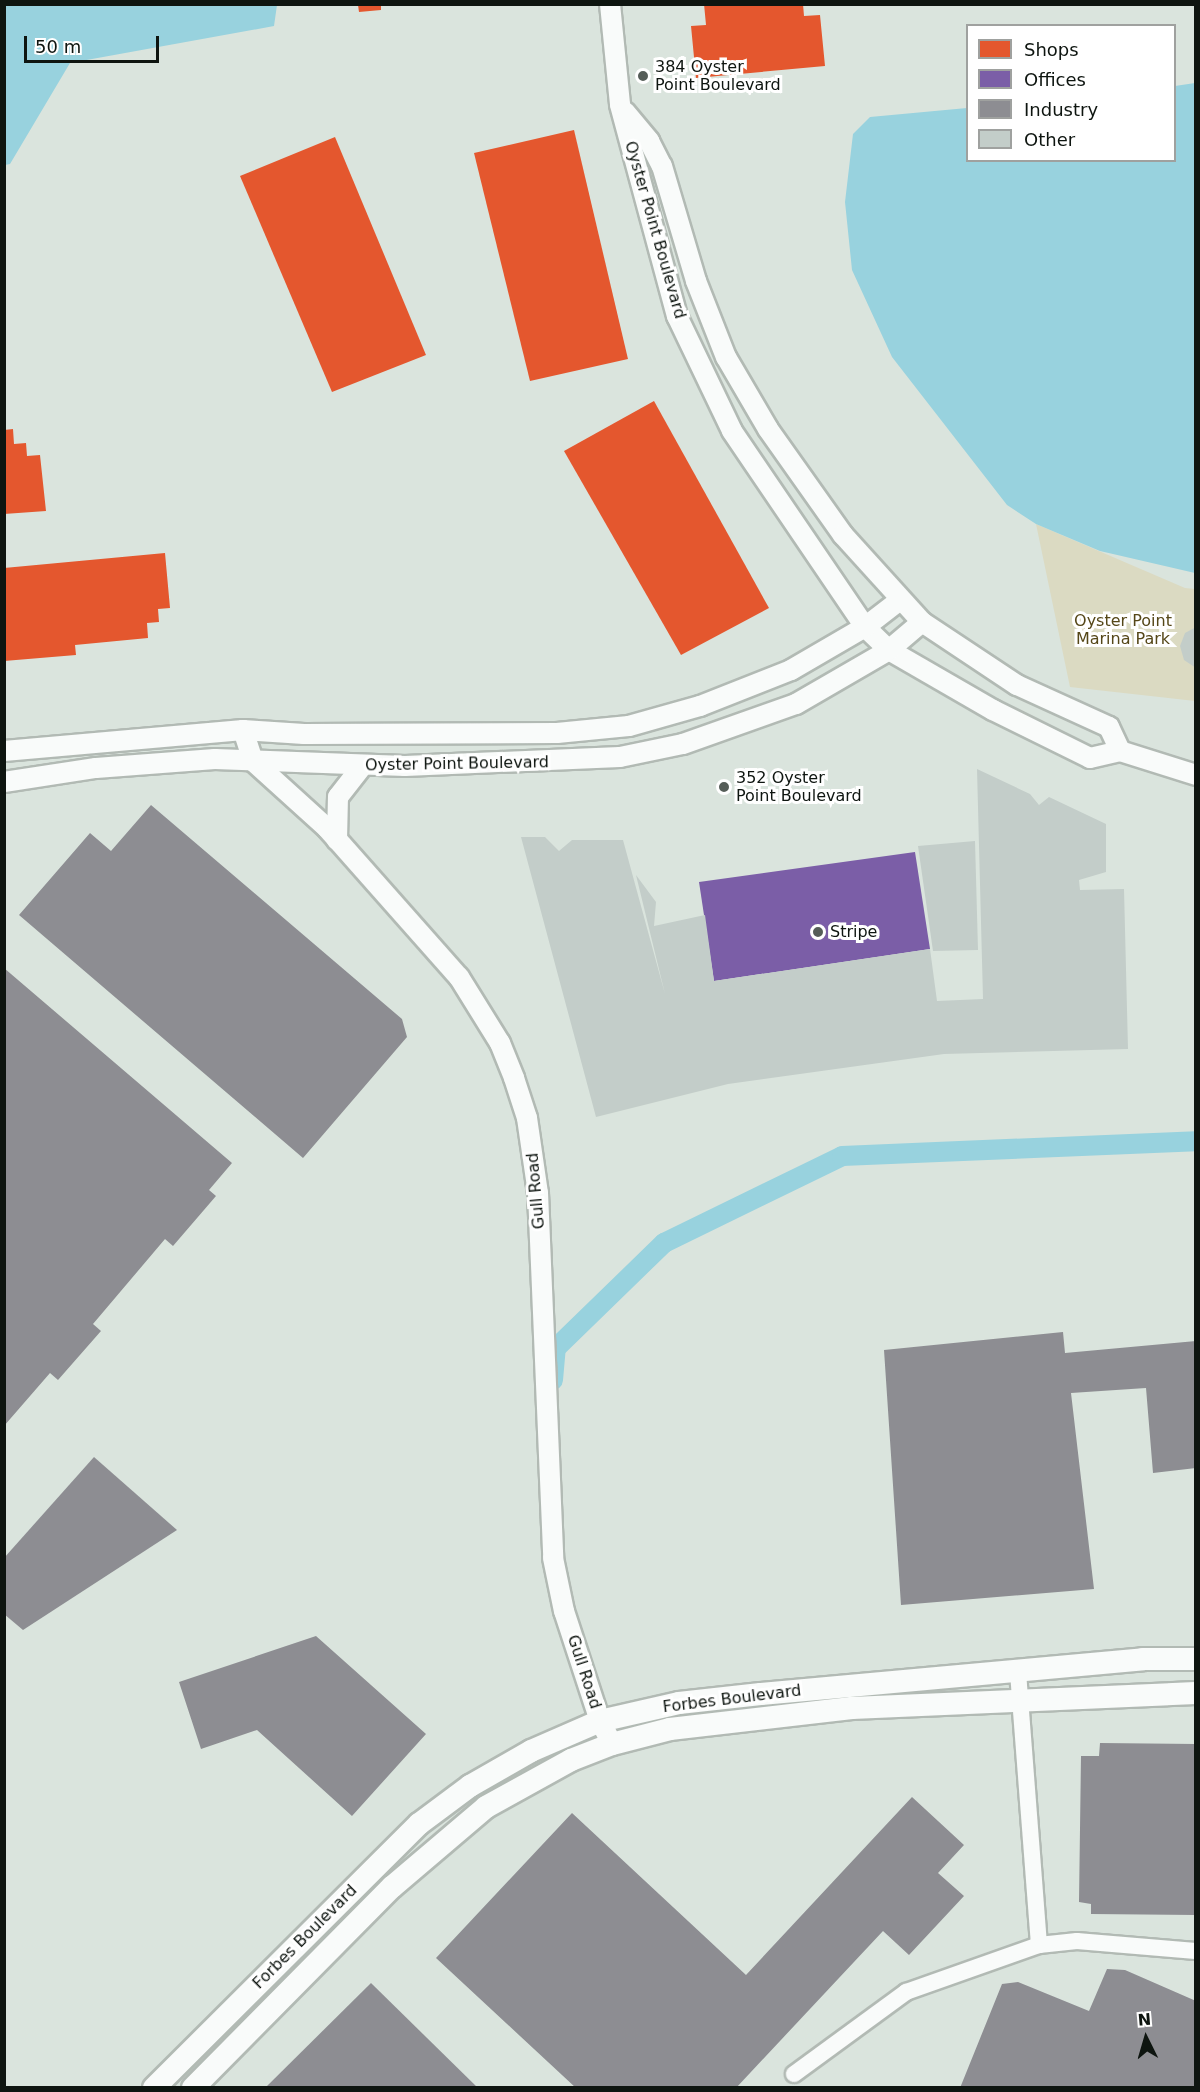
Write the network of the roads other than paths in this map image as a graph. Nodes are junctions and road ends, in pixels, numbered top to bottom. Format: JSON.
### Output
{"nodes":[{"id":1,"x":610,"y":4,"type":"edge"},
{"id":2,"x":620,"y":105,"type":"junction"},
{"id":3,"x":722,"y":346,"type":"junction"},
{"id":4,"x":697,"y":358,"type":"junction"},
{"id":5,"x":900,"y":600,"type":"junction"},
{"id":6,"x":922,"y":622,"type":"junction"},
{"id":7,"x":865,"y":627,"type":"junction"},
{"id":8,"x":889,"y":650,"type":"junction"},
{"id":9,"x":243,"y":730,"type":"junction"},
{"id":10,"x":4,"y":751,"type":"edge"},
{"id":11,"x":1120,"y":751,"type":"junction"},
{"id":12,"x":253,"y":761,"type":"junction"},
{"id":13,"x":362,"y":766,"type":"junction"},
{"id":14,"x":1196,"y":775,"type":"edge"},
{"id":15,"x":4,"y":782,"type":"edge"},
{"id":16,"x":338,"y":840,"type":"junction"},
{"id":17,"x":1196,"y":1659,"type":"edge"},
{"id":18,"x":1018,"y":1672,"type":"junction"},
{"id":19,"x":1196,"y":1693,"type":"edge"},
{"id":20,"x":1018,"y":1699,"type":"junction"},
{"id":21,"x":600,"y":1721,"type":"junction"},
{"id":22,"x":612,"y":1744,"type":"junction"},
{"id":23,"x":1039,"y":1945,"type":"junction"},
{"id":24,"x":1196,"y":1952,"type":"edge"},
{"id":25,"x":794,"y":2074,"type":"dead end"},
{"id":26,"x":154,"y":2088,"type":"edge"},
{"id":27,"x":193,"y":2088,"type":"edge"}],
"edges":[{"from":1,"to":2,"type":"street","name":"Oyster Point Boulevard"},
{"from":2,"to":3,"type":"street","name":"Oyster Point Boulevard"},
{"from":2,"to":4,"type":"street","name":"Oyster Point Boulevard"},
{"from":3,"to":4,"type":"street"},
{"from":3,"to":5,"type":"street","name":"Oyster Point Boulevard"},
{"from":4,"to":7,"type":"street","name":"Oyster Point Boulevard"},
{"from":5,"to":6,"type":"street","name":"Oyster Point Boulevard"},
{"from":5,"to":7,"type":"street","name":"Oyster Point Boulevard"},
{"from":6,"to":8,"type":"street","name":"Oyster Point Boulevard"},
{"from":6,"to":11,"type":"street","name":"Oyster Point Boulevard"},
{"from":7,"to":8,"type":"street","name":"Oyster Point Boulevard"},
{"from":7,"to":9,"type":"street","name":"Oyster Point Boulevard"},
{"from":8,"to":11,"type":"street","name":"Oyster Point Boulevard"},
{"from":8,"to":13,"type":"street","name":"Oyster Point Boulevard"},
{"from":9,"to":10,"type":"street","name":"Oyster Point Boulevard"},
{"from":9,"to":12,"type":"street","name":"Gull Road"},
{"from":11,"to":14,"type":"street"},
{"from":12,"to":13,"type":"street","name":"Oyster Point Boulevard"},
{"from":12,"to":15,"type":"street","name":"Oyster Point Boulevard"},
{"from":12,"to":16,"type":"street","name":"Gull Road"},
{"from":13,"to":16,"type":"street"},
{"from":16,"to":21,"type":"street","name":"Gull Road"},
{"from":17,"to":18,"type":"main road","name":"Forbes Boulevard"},
{"from":18,"to":20,"type":"street"},
{"from":18,"to":21,"type":"main road","name":"Forbes Boulevard"},
{"from":19,"to":20,"type":"main road","name":"Forbes Boulevard"},
{"from":20,"to":22,"type":"main road","name":"Forbes Boulevard"},
{"from":20,"to":23,"type":"street"},
{"from":21,"to":22,"type":"street","name":"Gull Road"},
{"from":21,"to":26,"type":"main road","name":"Forbes Boulevard"},
{"from":22,"to":27,"type":"main road","name":"Forbes Boulevard"},
{"from":23,"to":24,"type":"street"},
{"from":23,"to":25,"type":"street"}]}
